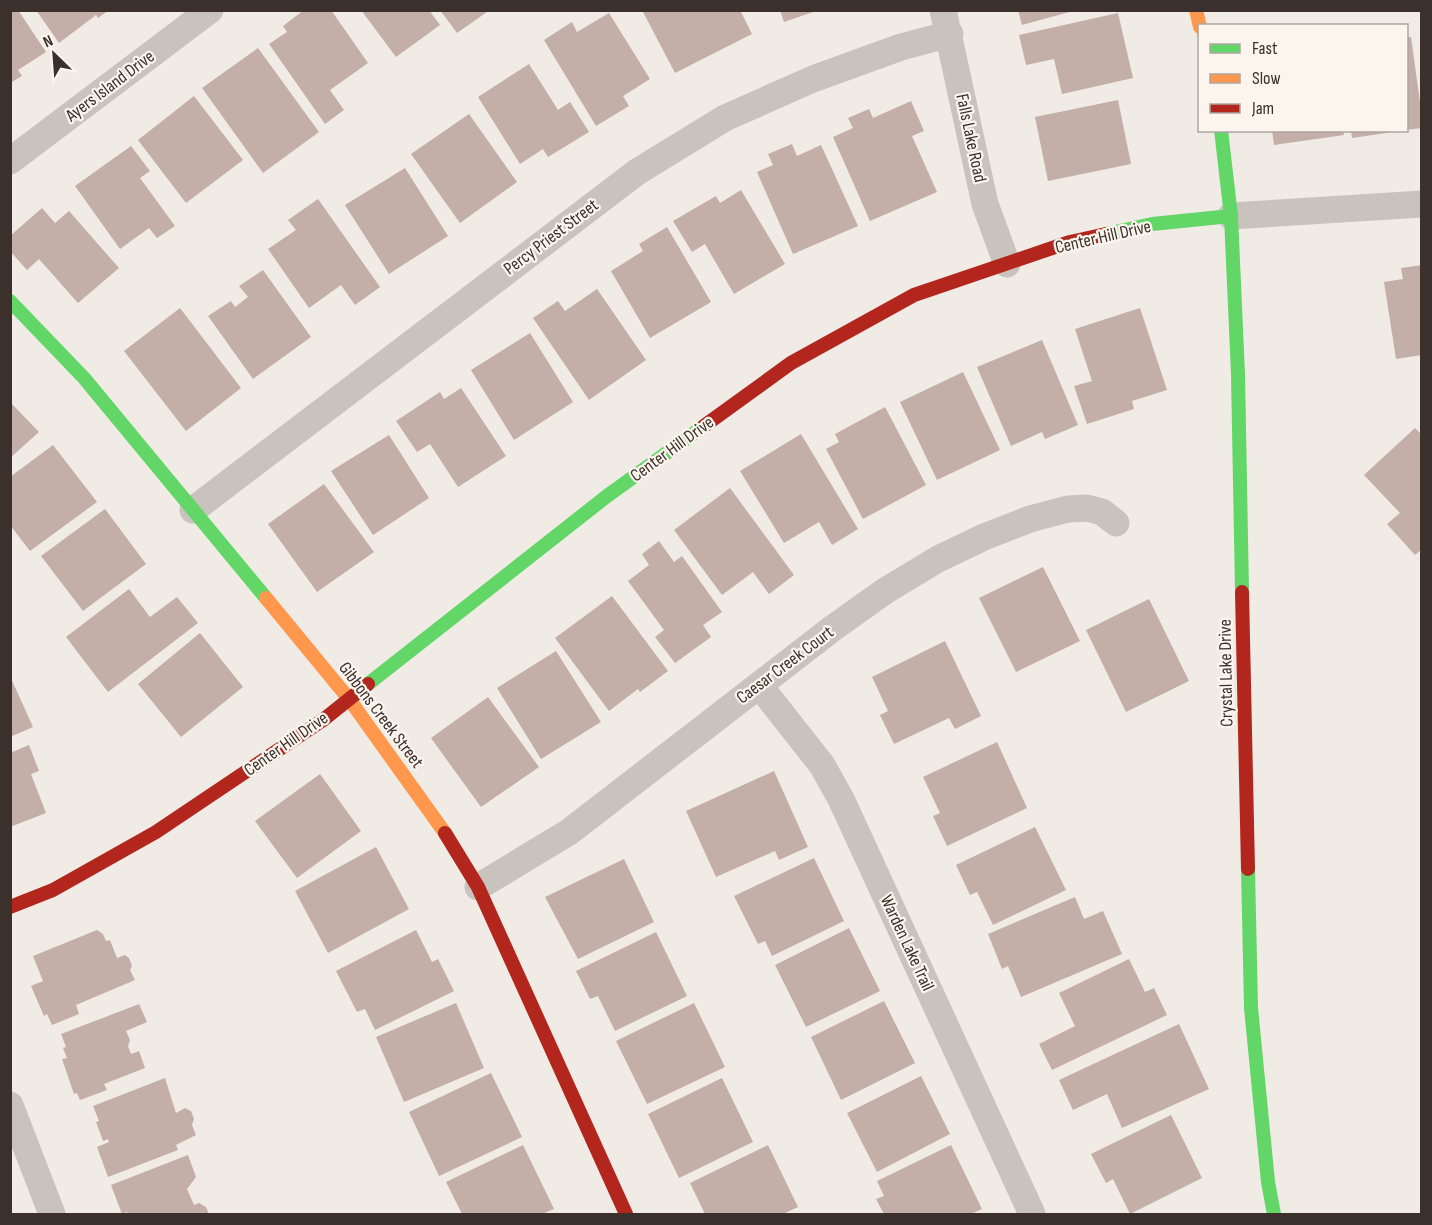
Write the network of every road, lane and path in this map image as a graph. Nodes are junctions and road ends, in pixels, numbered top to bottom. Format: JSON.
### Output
{"nodes":[{"id":1,"x":210,"y":10,"type":"edge"},
{"id":2,"x":946,"y":22,"type":"edge"},
{"id":3,"x":1221,"y":132,"type":"edge"},
{"id":4,"x":10,"y":161,"type":"edge"},
{"id":5,"x":1422,"y":204,"type":"edge"},
{"id":6,"x":1231,"y":216,"type":"junction"},
{"id":7,"x":1007,"y":264,"type":"junction"},
{"id":8,"x":10,"y":301,"type":"edge"},
{"id":9,"x":193,"y":510,"type":"junction"},
{"id":10,"x":1116,"y":523,"type":"dead end"},
{"id":11,"x":759,"y":685,"type":"junction"},
{"id":12,"x":349,"y":699,"type":"junction"},
{"id":13,"x":478,"y":887,"type":"junction"},
{"id":14,"x":10,"y":907,"type":"edge"},
{"id":15,"x":10,"y":1105,"type":"edge"},
{"id":16,"x":21,"y":1168,"type":"edge"},
{"id":17,"x":52,"y":1215,"type":"edge"},
{"id":18,"x":626,"y":1215,"type":"edge"},
{"id":19,"x":1032,"y":1215,"type":"edge"},
{"id":20,"x":1274,"y":1215,"type":"edge"}],
"edges":[{"from":1,"to":4,"type":"street","name":"Ayers Island Drive"},
{"from":2,"to":7,"type":"street","name":"Falls Lake Road"},
{"from":2,"to":9,"type":"street","name":"Percy Priest Street"},
{"from":3,"to":6,"type":"street","name":"Crystal Lake Drive"},
{"from":5,"to":6,"type":"street","name":"Center Hill Drive"},
{"from":6,"to":7,"type":"street","name":"Center Hill Drive"},
{"from":6,"to":20,"type":"street","name":"Crystal Lake Drive"},
{"from":7,"to":12,"type":"street","name":"Center Hill Drive"},
{"from":8,"to":9,"type":"street","name":"Gibbons Creek Street"},
{"from":9,"to":12,"type":"street","name":"Gibbons Creek Street"},
{"from":10,"to":11,"type":"street","name":"Caesar Creek Court"},
{"from":11,"to":13,"type":"street","name":"Caesar Creek Court"},
{"from":11,"to":19,"type":"street","name":"Warden Lake Trail"},
{"from":12,"to":13,"type":"street","name":"Gibbons Creek Street"},
{"from":12,"to":14,"type":"street","name":"Center Hill Drive"},
{"from":13,"to":18,"type":"street","name":"Gibbons Creek Street"},
{"from":15,"to":16,"type":"street"},
{"from":16,"to":17,"type":"street"}]}
